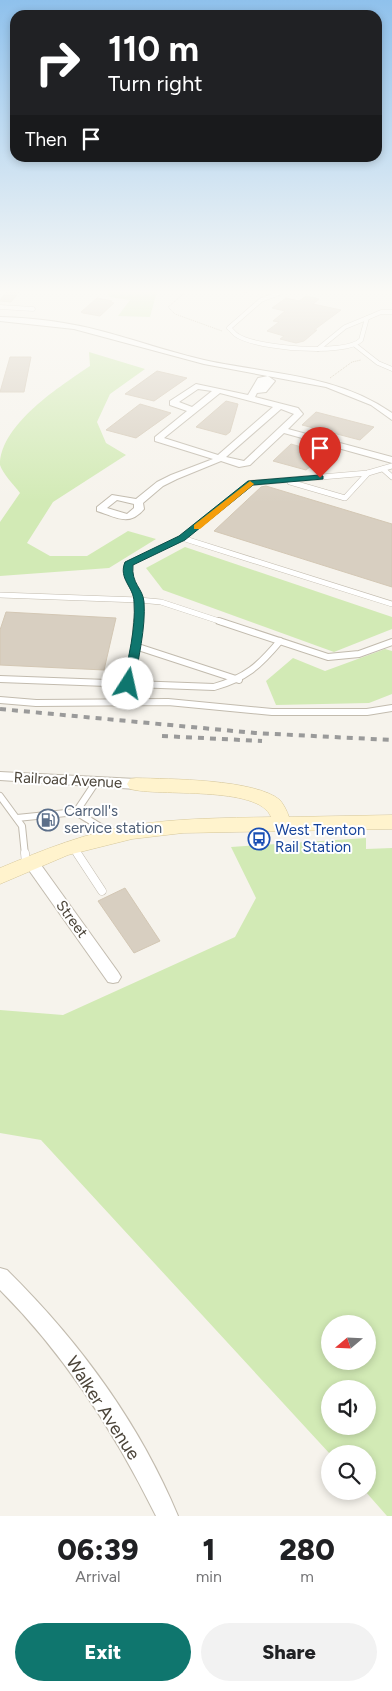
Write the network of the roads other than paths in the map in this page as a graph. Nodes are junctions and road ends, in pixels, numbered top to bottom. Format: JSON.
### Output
{"nodes":[{"id":1,"x":202,"y":362,"type":"edge"},
{"id":2,"x":377,"y":362,"type":"edge"},
{"id":3,"x":392,"y":369,"type":"edge"},
{"id":4,"x":269,"y":376,"type":"junction"},
{"id":5,"x":218,"y":390,"type":"junction"},
{"id":6,"x":253,"y":395,"type":"junction"},
{"id":7,"x":279,"y":406,"type":"junction"},
{"id":8,"x":193,"y":410,"type":"junction"},
{"id":9,"x":392,"y":417,"type":"edge"},
{"id":10,"x":282,"y":430,"type":"junction"},
{"id":11,"x":220,"y":458,"type":"junction"},
{"id":12,"x":392,"y":460,"type":"edge"},
{"id":13,"x":392,"y":466,"type":"edge"},
{"id":14,"x":383,"y":469,"type":"junction"},
{"id":15,"x":368,"y":473,"type":"junction"},
{"id":16,"x":392,"y":477,"type":"edge"},
{"id":17,"x":285,"y":480,"type":"junction"},
{"id":18,"x":138,"y":502,"type":"dead end"},
{"id":19,"x":182,"y":538,"type":"junction"},
{"id":20,"x":0,"y":595,"type":"edge"},
{"id":21,"x":139,"y":600,"type":"junction"},
{"id":22,"x":392,"y":604,"type":"edge"},
{"id":23,"x":280,"y":641,"type":"junction"},
{"id":24,"x":392,"y":642,"type":"edge"},
{"id":25,"x":135,"y":646,"type":"junction"},
{"id":26,"x":0,"y":679,"type":"edge"},
{"id":27,"x":239,"y":680,"type":"junction"},
{"id":28,"x":128,"y":684,"type":"junction"},
{"id":29,"x":0,"y":700,"type":"edge"},
{"id":30,"x":392,"y":708,"type":"edge"},
{"id":31,"x":0,"y":776,"type":"edge"},
{"id":32,"x":96,"y":782,"type":"junction"},
{"id":33,"x":136,"y":784,"type":"joint"},
{"id":34,"x":0,"y":796,"type":"edge"},
{"id":35,"x":76,"y":812,"type":"junction"},
{"id":36,"x":17,"y":818,"type":"junction"},
{"id":37,"x":392,"y":822,"type":"edge"},
{"id":38,"x":282,"y":824,"type":"junction"},
{"id":39,"x":115,"y":836,"type":"junction"},
{"id":40,"x":73,"y":847,"type":"junction"},
{"id":41,"x":29,"y":863,"type":"junction"},
{"id":42,"x":0,"y":876,"type":"edge"},
{"id":43,"x":102,"y":891,"type":"dead end"},
{"id":44,"x":113,"y":977,"type":"dead end"},
{"id":45,"x":0,"y":1277,"type":"edge"},
{"id":46,"x":167,"y":1516,"type":"edge"}],
"edges":[{"from":1,"to":4,"type":"street"},
{"from":2,"to":3,"type":"lane"},
{"from":4,"to":6,"type":"street"},
{"from":4,"to":9,"type":"street"},
{"from":5,"to":6,"type":"street"},
{"from":5,"to":8,"type":"street"},
{"from":5,"to":8,"type":"street"},
{"from":6,"to":7,"type":"street"},
{"from":7,"to":10,"type":"street"},
{"from":7,"to":11,"type":"street"},
{"from":8,"to":11,"type":"street"},
{"from":10,"to":11,"type":"street"},
{"from":10,"to":12,"type":"street"},
{"from":11,"to":18,"type":"street"},
{"from":13,"to":14,"type":"lane"},
{"from":14,"to":15,"type":"lane"},
{"from":14,"to":16,"type":"lane"},
{"from":15,"to":17,"type":"lane"},
{"from":15,"to":17,"type":"lane"},
{"from":17,"to":19,"type":"lane"},
{"from":19,"to":21,"type":"lane"},
{"from":19,"to":22,"type":"lane"},
{"from":20,"to":21,"type":"lane"},
{"from":21,"to":23,"type":"lane"},
{"from":21,"to":25,"type":"lane"},
{"from":23,"to":24,"type":"lane"},
{"from":23,"to":27,"type":"lane"},
{"from":25,"to":27,"type":"lane"},
{"from":25,"to":28,"type":"lane"},
{"from":26,"to":28,"type":"lane"},
{"from":27,"to":28,"type":"lane"},
{"from":29,"to":30,"type":"lane"},
{"from":31,"to":32,"type":"street","name":"Railroad Avenue"},
{"from":32,"to":33,"type":"street","name":"Railroad Avenue"},
{"from":32,"to":35,"type":"lane"},
{"from":33,"to":38,"type":"main road"},
{"from":34,"to":36,"type":"lane"},
{"from":35,"to":36,"type":"lane"},
{"from":35,"to":39,"type":"lane"},
{"from":36,"to":41,"type":"lane"},
{"from":37,"to":38,"type":"main road"},
{"from":38,"to":39,"type":"main road"},
{"from":39,"to":40,"type":"main road"},
{"from":40,"to":41,"type":"main road"},
{"from":40,"to":43,"type":"lane"},
{"from":41,"to":42,"type":"main road"},
{"from":41,"to":44,"type":"street","name":"Street"},
{"from":45,"to":46,"type":"street","name":"Walker Avenue"}]}
